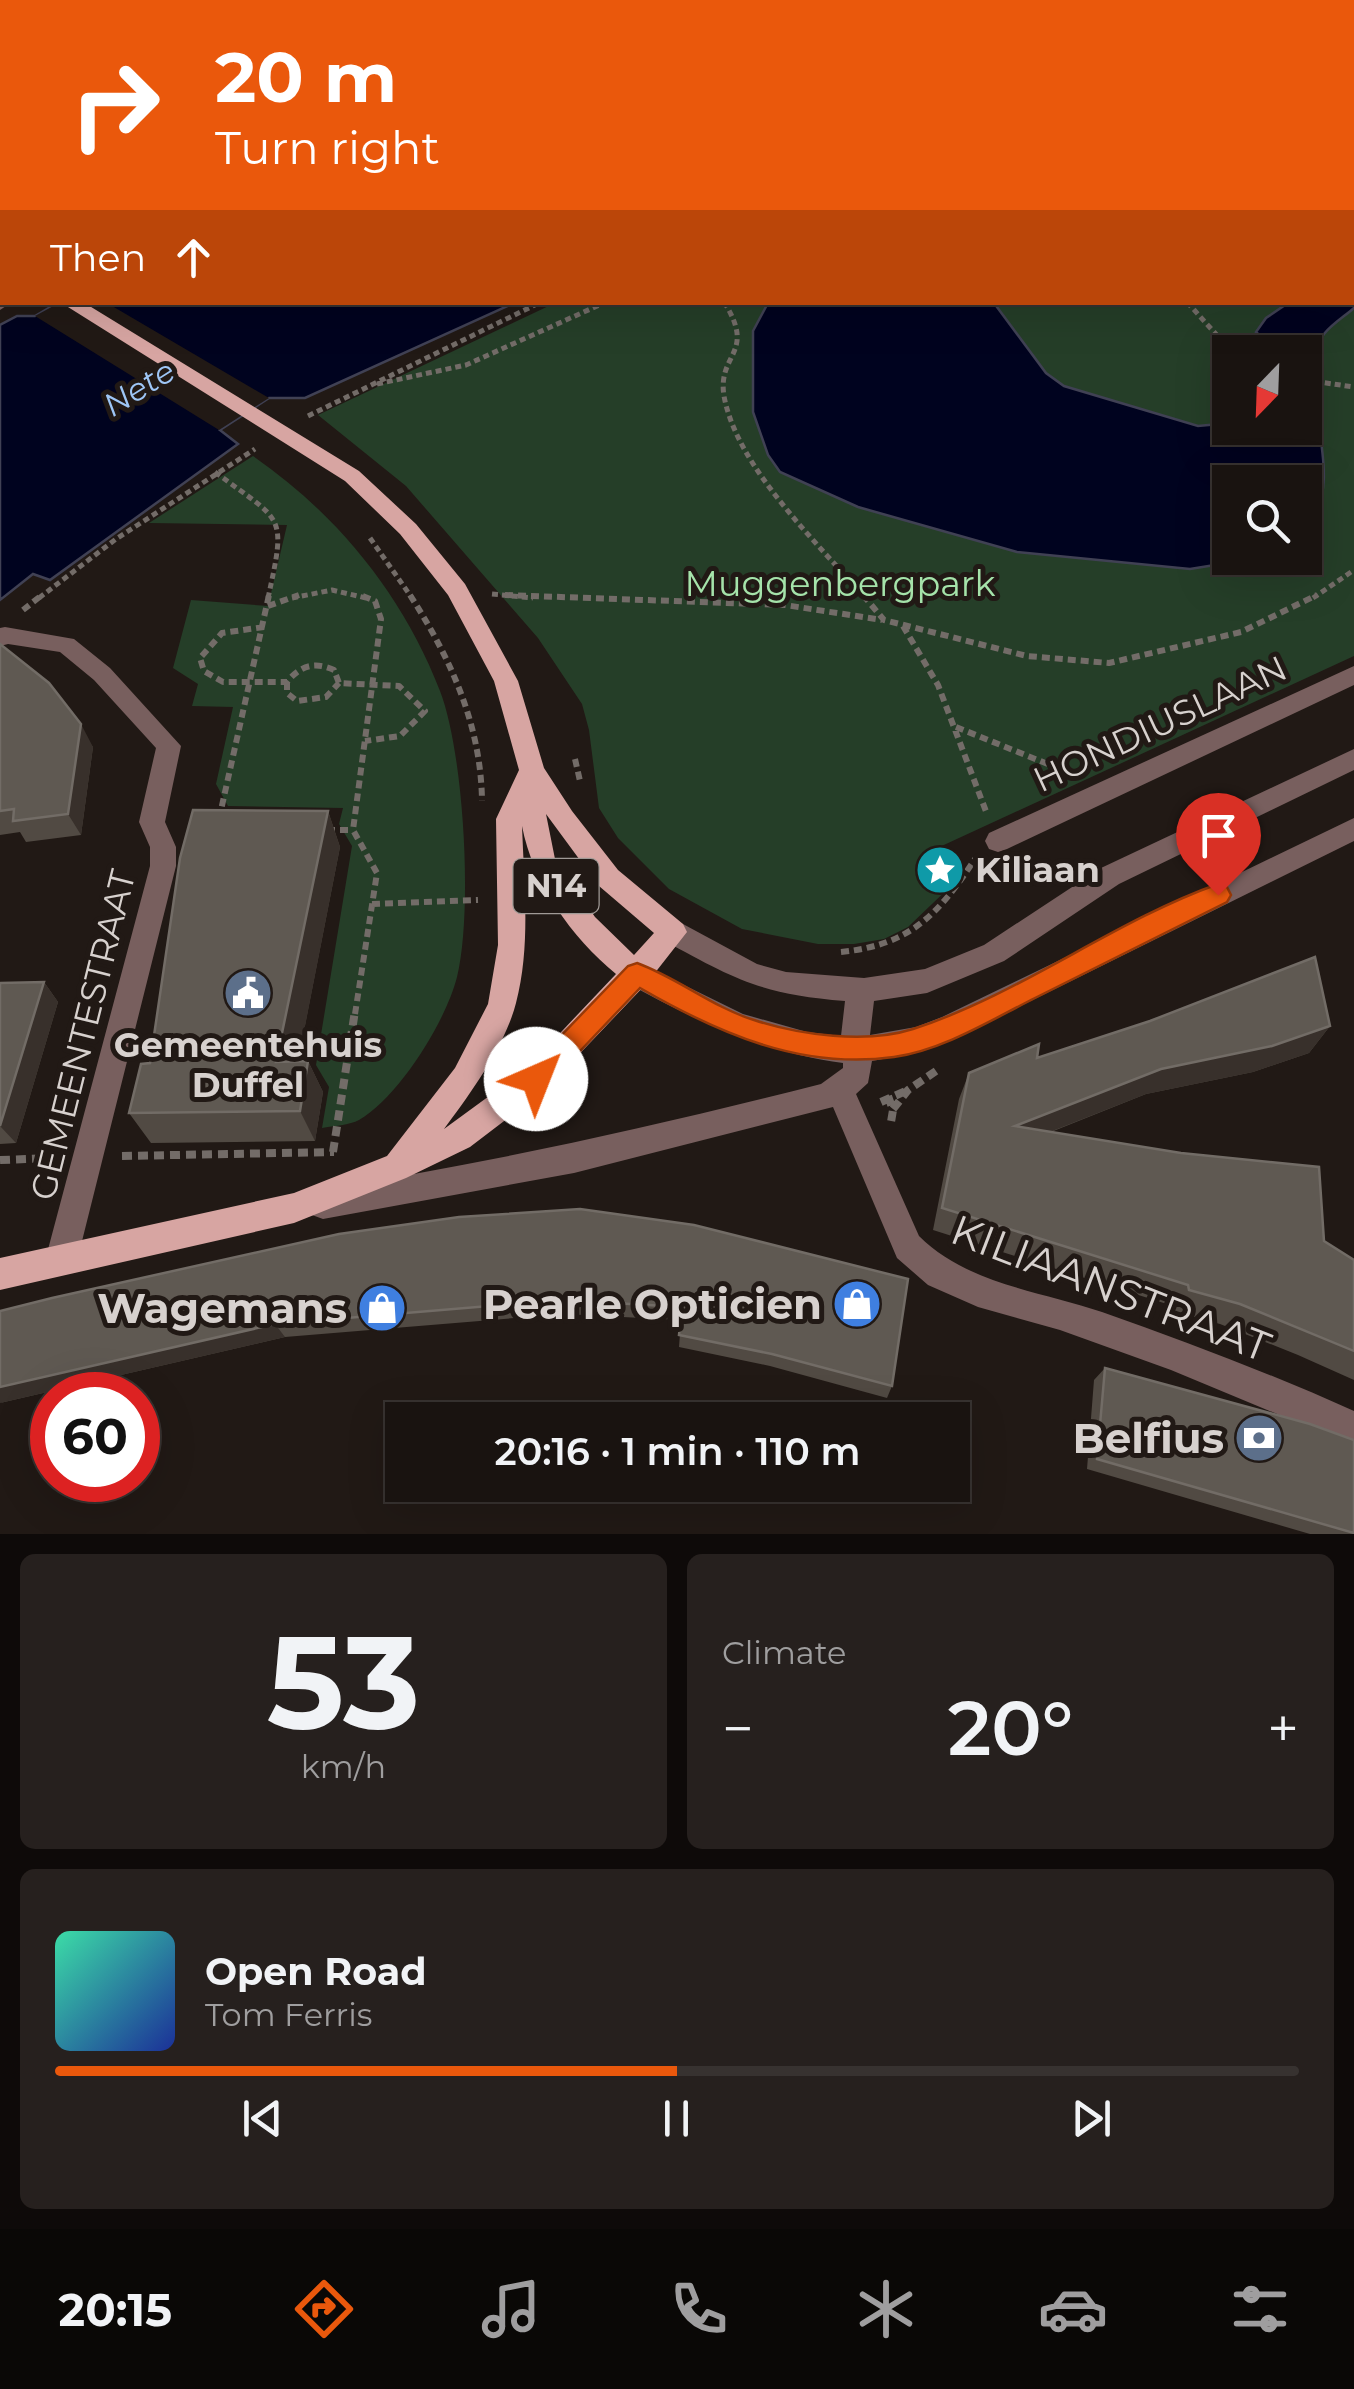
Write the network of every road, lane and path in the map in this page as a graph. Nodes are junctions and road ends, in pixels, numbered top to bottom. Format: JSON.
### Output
{"nodes":[{"id":1,"x":73,"y":305,"type":"edge"},
{"id":2,"x":535,"y":305,"type":"edge"},
{"id":3,"x":600,"y":305,"type":"edge"},
{"id":4,"x":726,"y":305,"type":"edge"},
{"id":5,"x":1190,"y":305,"type":"edge"},
{"id":6,"x":1217,"y":335,"type":"edge"},
{"id":7,"x":1322,"y":383,"type":"edge"},
{"id":8,"x":371,"y":384,"type":"junction"},
{"id":9,"x":1354,"y":387,"type":"edge"},
{"id":10,"x":282,"y":432,"type":"junction"},
{"id":11,"x":260,"y":446,"type":"dead end"},
{"id":12,"x":216,"y":472,"type":"junction"},
{"id":13,"x":360,"y":528,"type":"dead end"},
{"id":14,"x":1354,"y":570,"type":"edge"},
{"id":15,"x":457,"y":590,"type":"junction"},
{"id":16,"x":268,"y":606,"type":"junction"},
{"id":17,"x":884,"y":620,"type":"junction"},
{"id":18,"x":902,"y":624,"type":"junction"},
{"id":19,"x":264,"y":627,"type":"junction"},
{"id":20,"x":2,"y":636,"type":"edge"},
{"id":21,"x":1354,"y":675,"type":"edge"},
{"id":22,"x":287,"y":682,"type":"junction"},
{"id":23,"x":250,"y":683,"type":"junction"},
{"id":24,"x":339,"y":683,"type":"junction"},
{"id":25,"x":373,"y":684,"type":"junction"},
{"id":26,"x":955,"y":726,"type":"junction"},
{"id":27,"x":365,"y":742,"type":"junction"},
{"id":28,"x":1354,"y":759,"type":"edge"},
{"id":29,"x":532,"y":770,"type":"junction"},
{"id":30,"x":1111,"y":788,"type":"junction"},
{"id":31,"x":482,"y":810,"type":"dead end"},
{"id":32,"x":1354,"y":829,"type":"edge"},
{"id":33,"x":314,"y":830,"type":"edge"},
{"id":34,"x":353,"y":830,"type":"junction"},
{"id":35,"x":216,"y":831,"type":"edge"},
{"id":36,"x":998,"y":841,"type":"junction"},
{"id":37,"x":489,"y":899,"type":"dead end"},
{"id":38,"x":372,"y":904,"type":"junction"},
{"id":39,"x":673,"y":932,"type":"junction"},
{"id":40,"x":836,"y":952,"type":"dead end"},
{"id":41,"x":637,"y":974,"type":"junction"},
{"id":42,"x":864,"y":990,"type":"junction"},
{"id":43,"x":857,"y":1047,"type":"junction"},
{"id":44,"x":939,"y":1070,"type":"dead end"},
{"id":45,"x":840,"y":1090,"type":"junction"},
{"id":46,"x":908,"y":1090,"type":"junction"},
{"id":47,"x":890,"y":1098,"type":"dead end"},
{"id":48,"x":892,"y":1110,"type":"dead end"},
{"id":49,"x":347,"y":1149,"type":"dead end"},
{"id":50,"x":333,"y":1152,"type":"junction"},
{"id":51,"x":90,"y":1157,"type":"junction"},
{"id":52,"x":0,"y":1160,"type":"edge"},
{"id":53,"x":395,"y":1168,"type":"junction"},
{"id":54,"x":294,"y":1208,"type":"junction"},
{"id":55,"x":62,"y":1258,"type":"junction"},
{"id":56,"x":0,"y":1274,"type":"edge"},
{"id":57,"x":1354,"y":1430,"type":"edge"}],
"edges":[{"from":1,"to":10,"type":"main road","number":"N14"},
{"from":2,"to":8,"type":"path"},
{"from":3,"to":8,"type":"path"},
{"from":4,"to":17,"type":"path"},
{"from":5,"to":6,"type":"path"},
{"from":7,"to":9,"type":"path"},
{"from":8,"to":10,"type":"path"},
{"from":10,"to":15,"type":"main road","number":"N14"},
{"from":11,"to":12,"type":"path"},
{"from":12,"to":16,"type":"path"},
{"from":12,"to":20,"type":"path"},
{"from":13,"to":31,"type":"path"},
{"from":14,"to":18,"type":"path"},
{"from":15,"to":17,"type":"path"},
{"from":15,"to":29,"type":"main road","number":"N14"},
{"from":16,"to":19,"type":"path"},
{"from":16,"to":25,"type":"path"},
{"from":17,"to":18,"type":"path"},
{"from":18,"to":26,"type":"path"},
{"from":19,"to":23,"type":"path"},
{"from":19,"to":23,"type":"path"},
{"from":20,"to":51,"type":"street","name":"GEMEENTESTRAAT"},
{"from":21,"to":30,"type":"street","name":"HONDIUSLAAN"},
{"from":22,"to":23,"type":"path"},
{"from":22,"to":24,"type":"path"},
{"from":22,"to":24,"type":"path"},
{"from":23,"to":35,"type":"path"},
{"from":24,"to":25,"type":"path"},
{"from":25,"to":27,"type":"path"},
{"from":25,"to":27,"type":"path"},
{"from":26,"to":30,"type":"path"},
{"from":26,"to":36,"type":"path"},
{"from":27,"to":34,"type":"path"},
{"from":28,"to":42,"type":"street"},
{"from":29,"to":39,"type":"main road","number":"N14"},
{"from":29,"to":41,"type":"main road","number":"N14"},
{"from":29,"to":53,"type":"main road","number":"N14"},
{"from":30,"to":36,"type":"street","name":"HONDIUSLAAN"},
{"from":32,"to":43,"type":"street"},
{"from":33,"to":34,"type":"path"},
{"from":34,"to":38,"type":"path"},
{"from":36,"to":40,"type":"path"},
{"from":37,"to":38,"type":"path"},
{"from":38,"to":50,"type":"path"},
{"from":39,"to":41,"type":"main road"},
{"from":39,"to":42,"type":"street"},
{"from":41,"to":43,"type":"street"},
{"from":41,"to":53,"type":"main road"},
{"from":42,"to":43,"type":"street"},
{"from":43,"to":45,"type":"street"},
{"from":44,"to":46,"type":"path"},
{"from":45,"to":54,"type":"street"},
{"from":45,"to":57,"type":"street","name":"KILIAANSTRAAT"},
{"from":46,"to":47,"type":"path"},
{"from":46,"to":48,"type":"path"},
{"from":49,"to":50,"type":"path"},
{"from":50,"to":51,"type":"path"},
{"from":51,"to":52,"type":"path"},
{"from":51,"to":55,"type":"street","name":"GEMEENTESTRAAT"},
{"from":53,"to":54,"type":"main road"},
{"from":54,"to":55,"type":"main road"},
{"from":55,"to":56,"type":"main road"}]}
